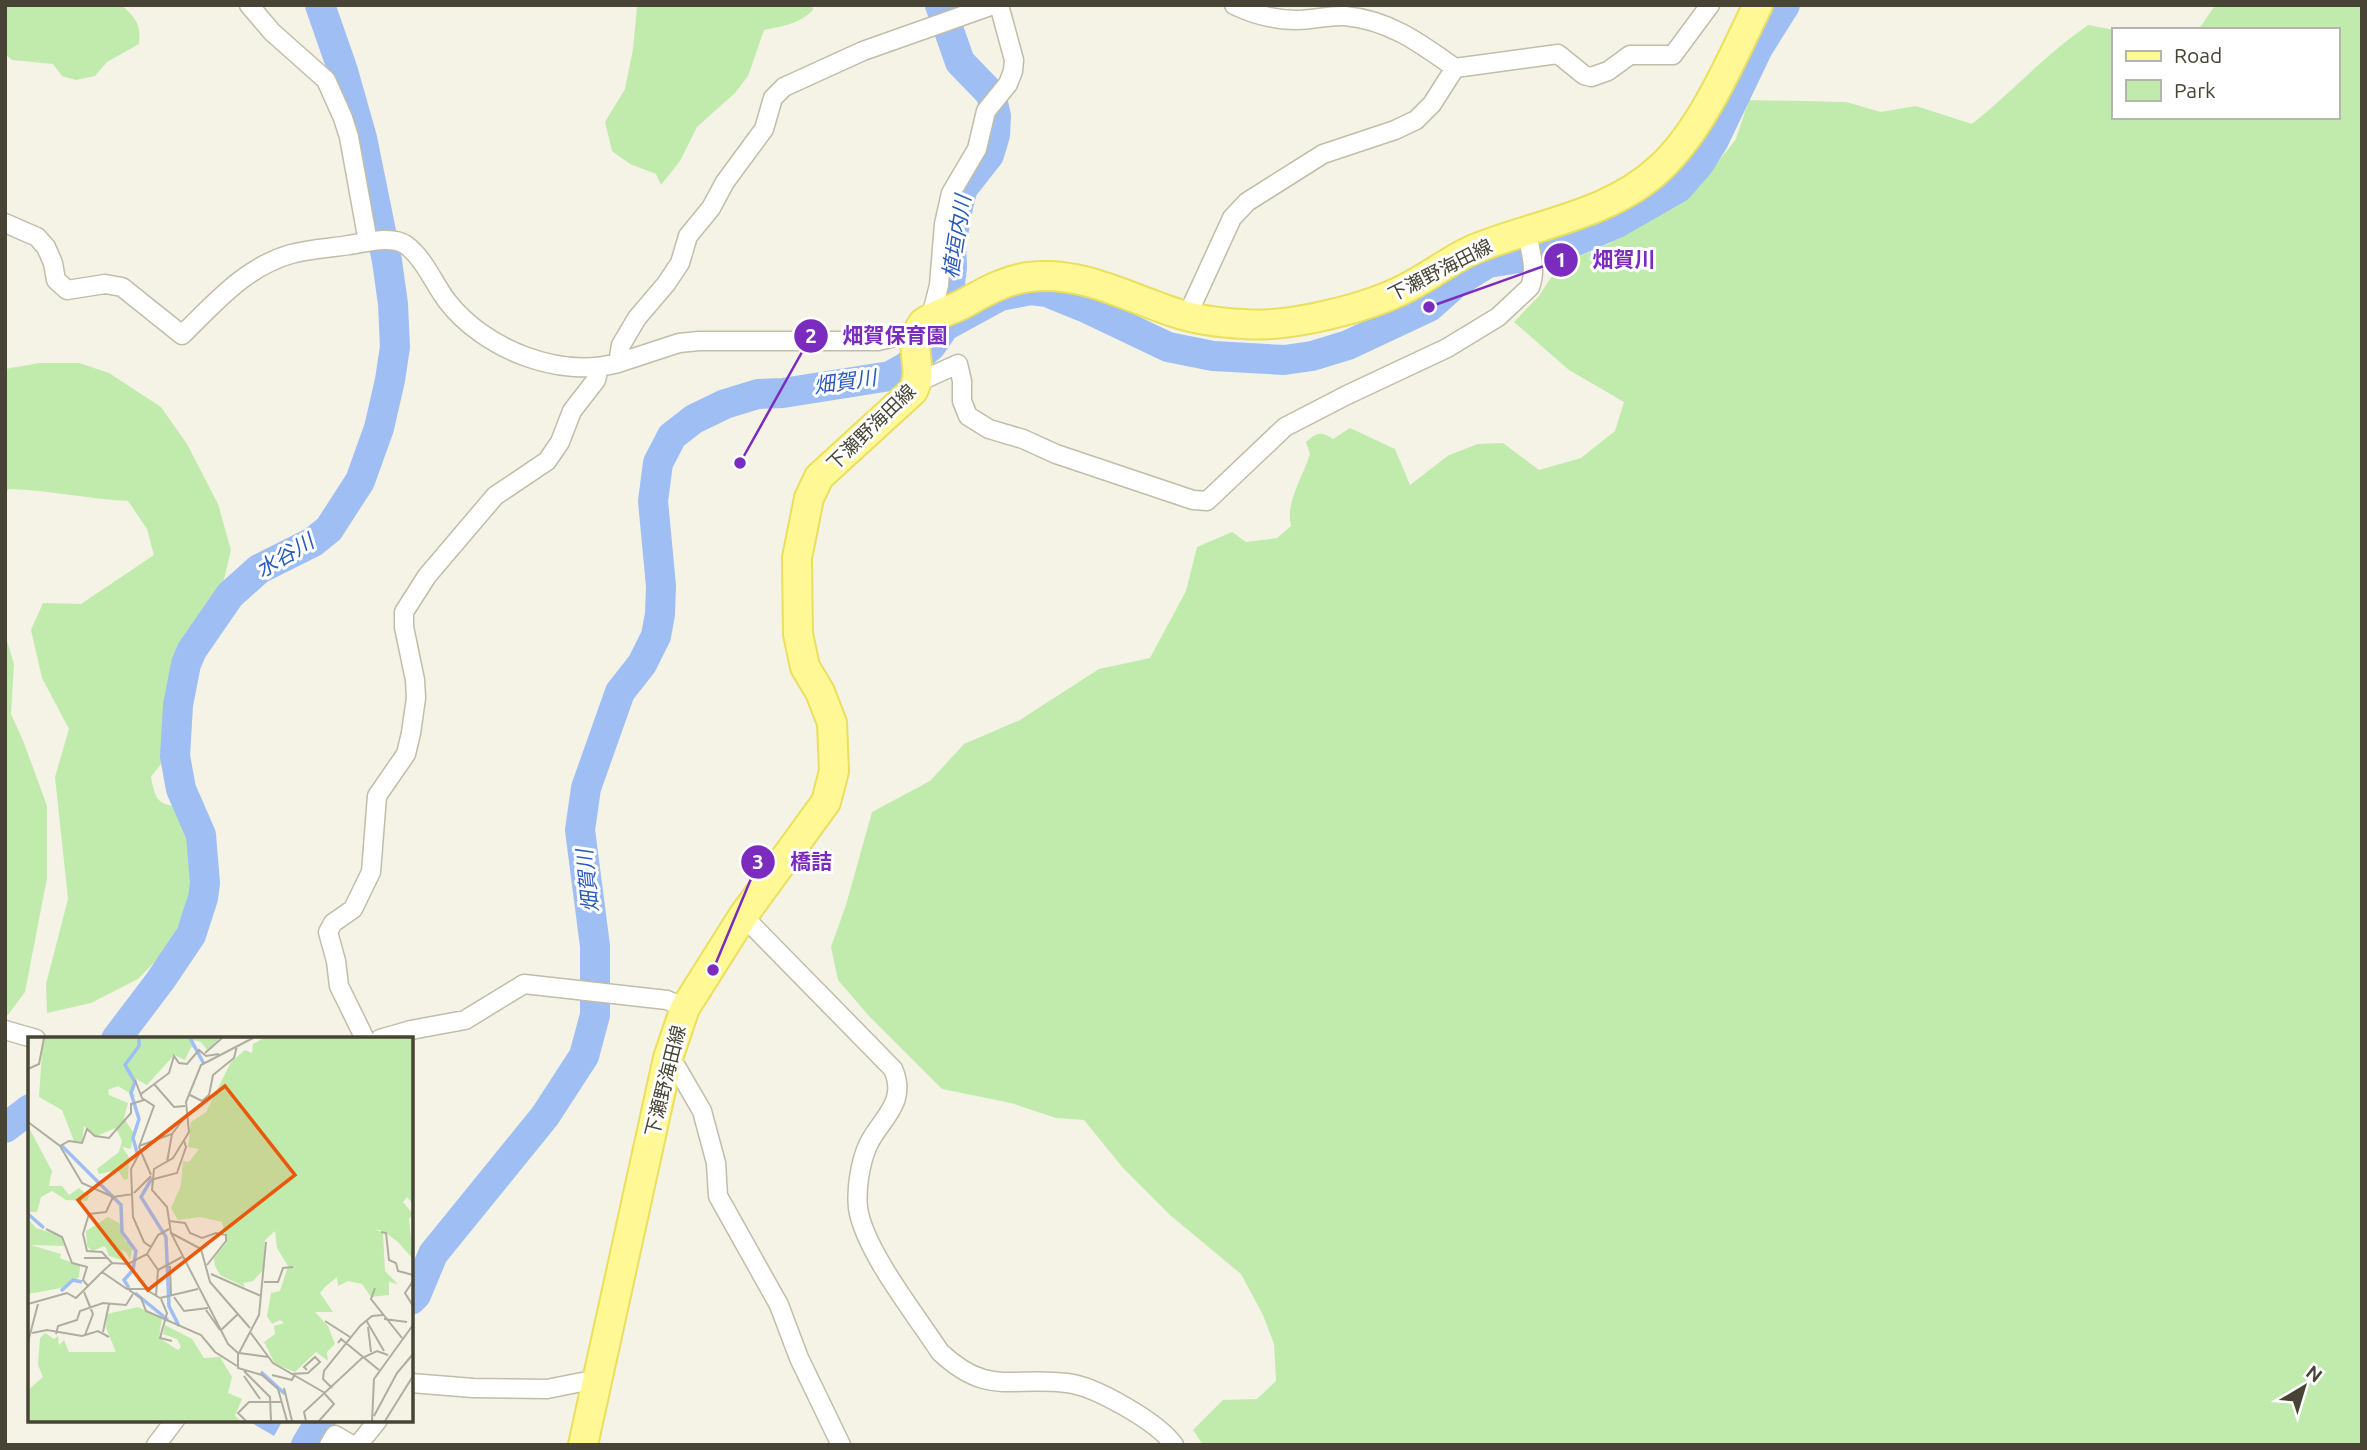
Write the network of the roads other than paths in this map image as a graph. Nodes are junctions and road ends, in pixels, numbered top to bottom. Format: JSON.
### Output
{"nodes":[{"id":1,"x":249,"y":5,"type":"edge"},
{"id":2,"x":996,"y":5,"type":"edge"},
{"id":3,"x":1234,"y":5,"type":"edge"},
{"id":4,"x":1710,"y":5,"type":"edge"},
{"id":5,"x":1758,"y":5,"type":"edge"},
{"id":6,"x":1455,"y":68,"type":"junction"},
{"id":7,"x":5,"y":223,"type":"edge"},
{"id":8,"x":1526,"y":231,"type":"junction"},
{"id":9,"x":368,"y":242,"type":"junction"},
{"id":10,"x":1187,"y":316,"type":"junction"},
{"id":11,"x":928,"y":339,"type":"junction"},
{"id":12,"x":618,"y":363,"type":"junction"},
{"id":13,"x":599,"y":368,"type":"junction"},
{"id":14,"x":743,"y":916,"type":"junction"},
{"id":15,"x":685,"y":1008,"type":"junction"},
{"id":16,"x":5,"y":1030,"type":"edge"},
{"id":17,"x":29,"y":1037,"type":"edge"},
{"id":18,"x":364,"y":1037,"type":"edge"},
{"id":19,"x":387,"y":1037,"type":"edge"},
{"id":20,"x":668,"y":1058,"type":"junction"},
{"id":21,"x":413,"y":1382,"type":"edge"},
{"id":22,"x":597,"y":1382,"type":"junction"},
{"id":23,"x":173,"y":1422,"type":"edge"},
{"id":24,"x":375,"y":1422,"type":"edge"},
{"id":25,"x":156,"y":1445,"type":"edge"},
{"id":26,"x":329,"y":1445,"type":"edge"},
{"id":27,"x":352,"y":1445,"type":"edge"},
{"id":28,"x":358,"y":1445,"type":"edge"},
{"id":29,"x":583,"y":1445,"type":"edge"},
{"id":30,"x":841,"y":1445,"type":"edge"},
{"id":31,"x":1174,"y":1445,"type":"edge"}],
"edges":[{"from":1,"to":9,"type":"street"},
{"from":2,"to":11,"type":"street"},
{"from":2,"to":12,"type":"street"},
{"from":3,"to":6,"type":"street"},
{"from":4,"to":6,"type":"street"},
{"from":5,"to":8,"type":"main road","name":"下瀬野海田線"},
{"from":6,"to":10,"type":"street"},
{"from":7,"to":9,"type":"street"},
{"from":8,"to":10,"type":"main road","name":"下瀬野海田線"},
{"from":8,"to":11,"type":"street"},
{"from":9,"to":13,"type":"street"},
{"from":10,"to":11,"type":"main road","name":"下瀬野海田線"},
{"from":11,"to":12,"type":"street"},
{"from":11,"to":14,"type":"main road","name":"下瀬野海田線"},
{"from":12,"to":13,"type":"street"},
{"from":13,"to":18,"type":"street"},
{"from":14,"to":15,"type":"main road","name":"下瀬野海田線"},
{"from":14,"to":31,"type":"street"},
{"from":15,"to":19,"type":"street"},
{"from":15,"to":20,"type":"main road","name":"下瀬野海田線"},
{"from":16,"to":17,"type":"street"},
{"from":20,"to":22,"type":"main road","name":"下瀬野海田線"},
{"from":20,"to":30,"type":"street"},
{"from":21,"to":22,"type":"street"},
{"from":22,"to":29,"type":"main road","name":"下瀬野海田線"},
{"from":23,"to":25,"type":"street"},
{"from":24,"to":28,"type":"street"},
{"from":26,"to":27,"type":"street"}]}
